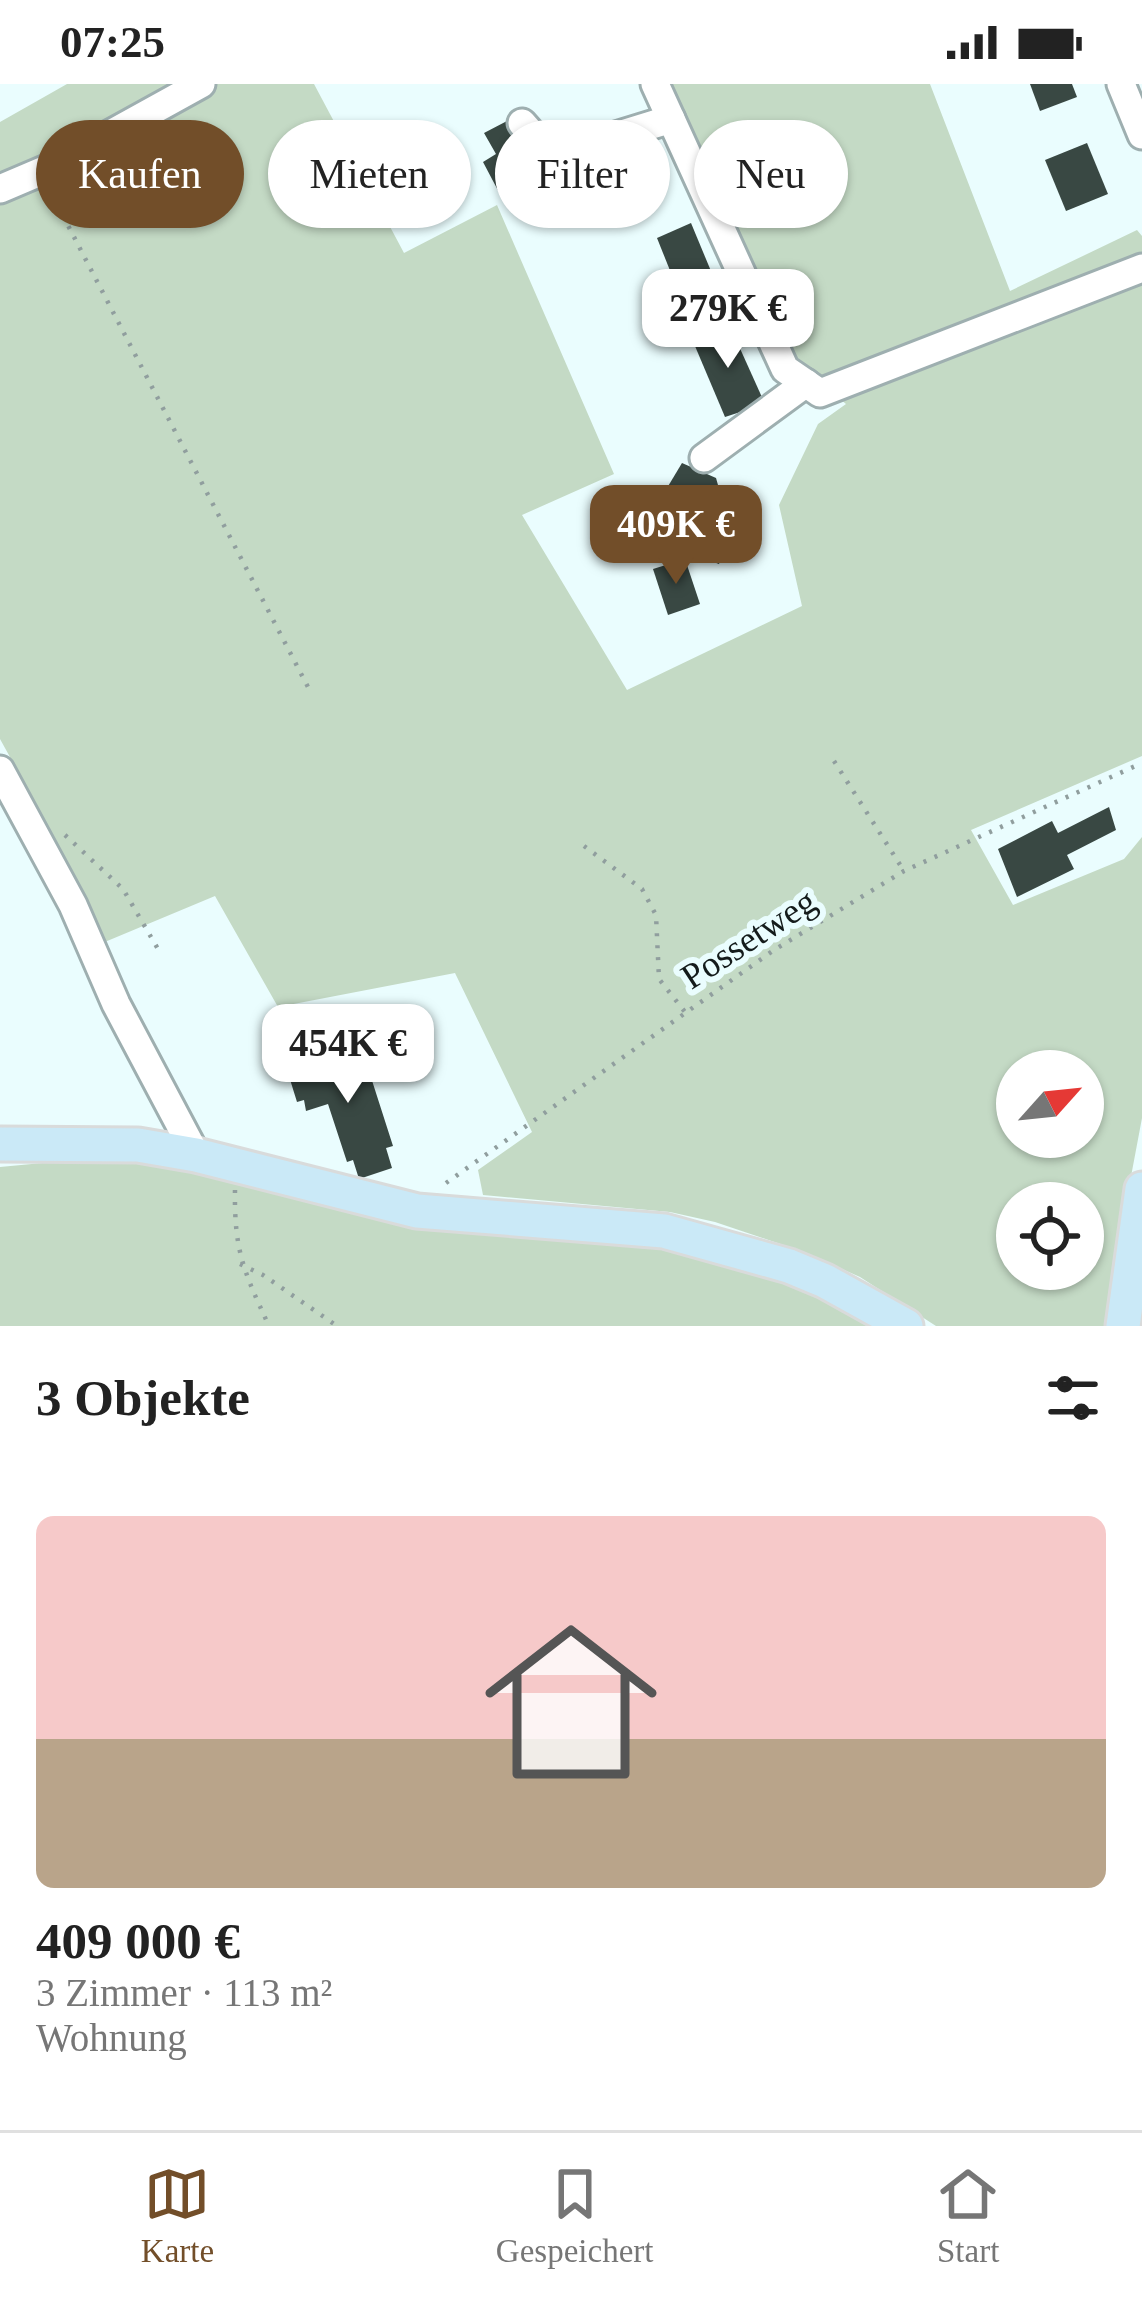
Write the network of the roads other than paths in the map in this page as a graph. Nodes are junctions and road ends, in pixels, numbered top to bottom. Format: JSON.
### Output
{"nodes":[{"id":1,"x":201,"y":84,"type":"edge"},
{"id":2,"x":655,"y":84,"type":"edge"},
{"id":3,"x":1121,"y":84,"type":"edge"},
{"id":4,"x":670,"y":119,"type":"junction"},
{"id":5,"x":667,"y":120,"type":"edge"},
{"id":6,"x":1142,"y":135,"type":"edge"},
{"id":7,"x":0,"y":189,"type":"edge"},
{"id":8,"x":1142,"y":268,"type":"edge"},
{"id":9,"x":806,"y":383,"type":"junction"},
{"id":10,"x":704,"y":458,"type":"dead end"},
{"id":11,"x":0,"y":770,"type":"edge"},
{"id":12,"x":0,"y":1144,"type":"edge"},
{"id":13,"x":196,"y":1155,"type":"junction"},
{"id":14,"x":1142,"y":1189,"type":"edge"},
{"id":15,"x":906,"y":1326,"type":"edge"},
{"id":16,"x":1123,"y":1326,"type":"edge"}],
"edges":[{"from":1,"to":7,"type":"street"},
{"from":2,"to":4,"type":"street"},
{"from":3,"to":6,"type":"street"},
{"from":4,"to":5,"type":"street"},
{"from":4,"to":9,"type":"street"},
{"from":8,"to":9,"type":"street"},
{"from":9,"to":10,"type":"street"},
{"from":11,"to":13,"type":"street"},
{"from":12,"to":13,"type":"main road"},
{"from":13,"to":15,"type":"main road"},
{"from":14,"to":16,"type":"main road"}]}
